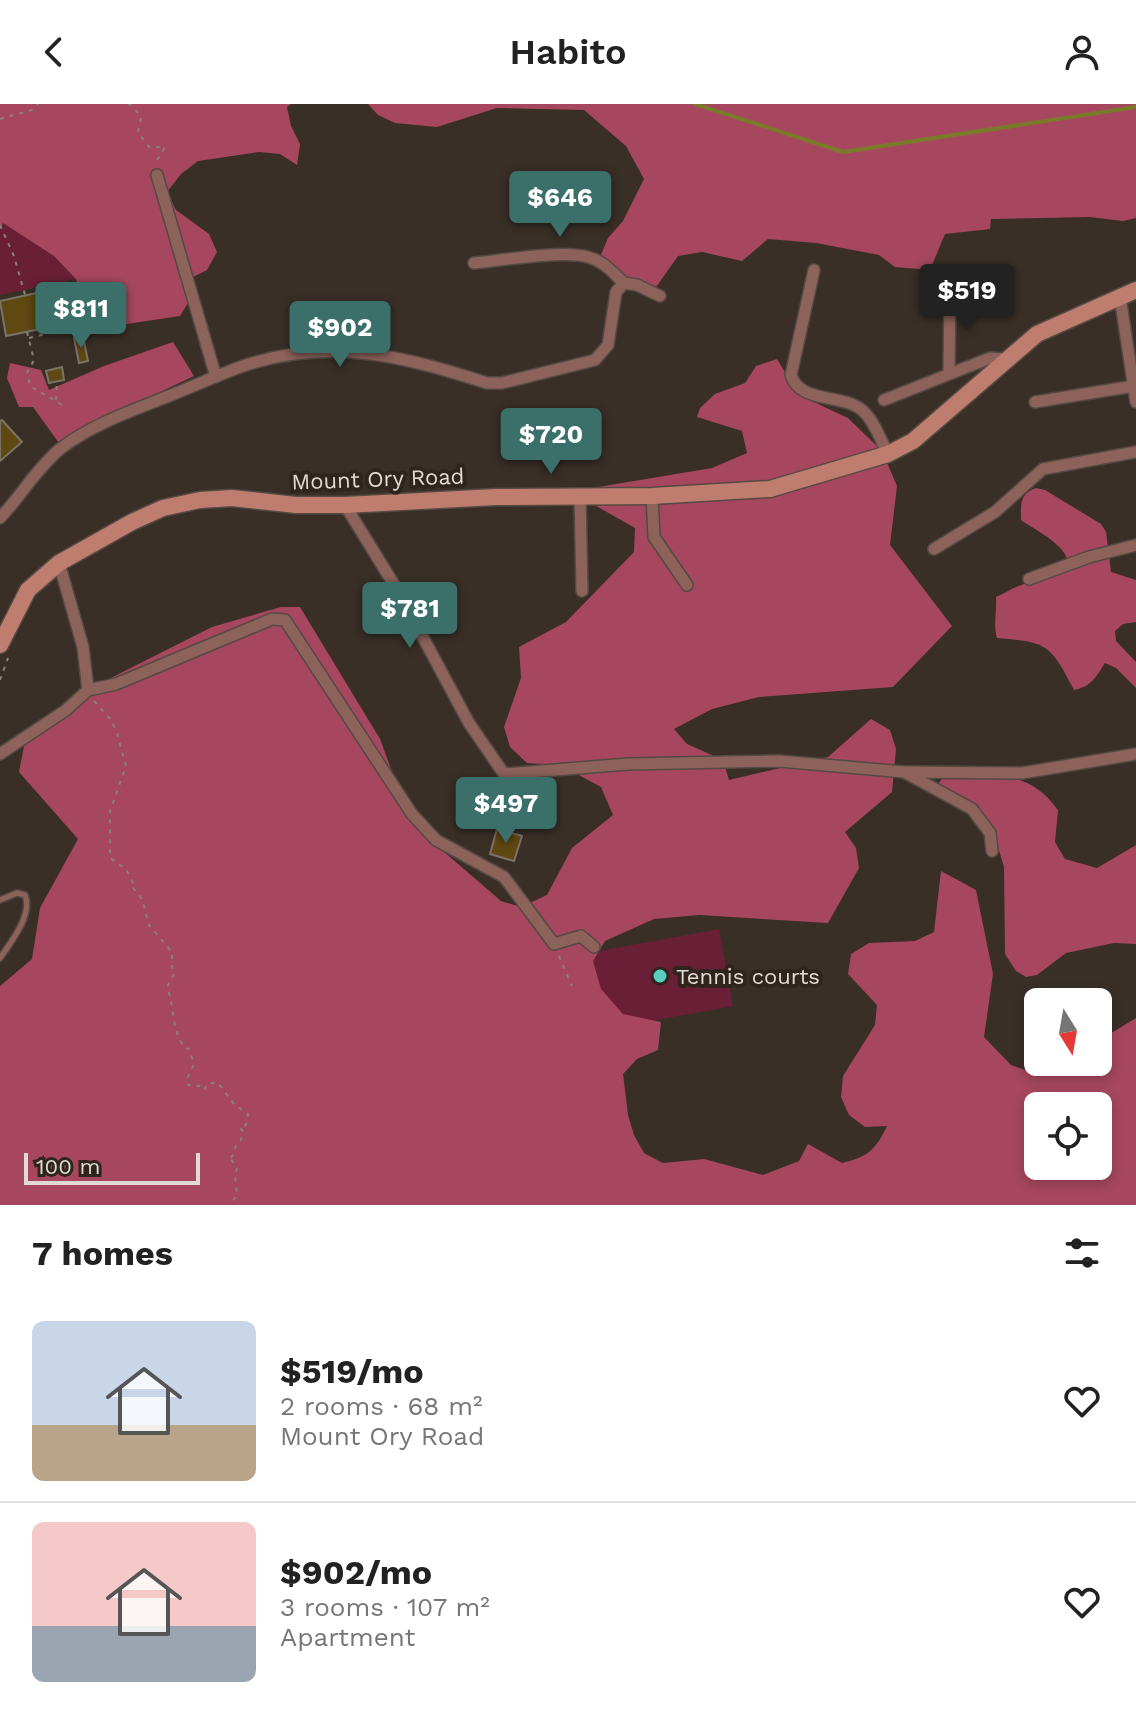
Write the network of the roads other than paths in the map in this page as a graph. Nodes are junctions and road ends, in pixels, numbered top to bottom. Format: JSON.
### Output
{"nodes":[{"id":1,"x":157,"y":175,"type":"road end"},
{"id":2,"x":474,"y":263,"type":"dead end"},
{"id":3,"x":814,"y":270,"type":"dead end"},
{"id":4,"x":624,"y":283,"type":"junction"},
{"id":5,"x":950,"y":289,"type":"dead end"},
{"id":6,"x":1136,"y":290,"type":"edge"},
{"id":7,"x":660,"y":296,"type":"dead end"},
{"id":8,"x":1120,"y":297,"type":"junction"},
{"id":9,"x":1006,"y":359,"type":"junction"},
{"id":10,"x":949,"y":374,"type":"junction"},
{"id":11,"x":216,"y":377,"type":"junction"},
{"id":12,"x":1134,"y":386,"type":"junction"},
{"id":13,"x":884,"y":400,"type":"dead end"},
{"id":14,"x":1035,"y":402,"type":"dead end"},
{"id":15,"x":1136,"y":402,"type":"edge"},
{"id":16,"x":1136,"y":452,"type":"edge"},
{"id":17,"x":888,"y":454,"type":"junction"},
{"id":18,"x":580,"y":496,"type":"junction"},
{"id":19,"x":652,"y":496,"type":"junction"},
{"id":20,"x":345,"y":505,"type":"junction"},
{"id":21,"x":2,"y":512,"type":"edge"},
{"id":22,"x":1136,"y":545,"type":"edge"},
{"id":23,"x":934,"y":549,"type":"dead end"},
{"id":24,"x":59,"y":563,"type":"junction"},
{"id":25,"x":1029,"y":579,"type":"dead end"},
{"id":26,"x":687,"y":585,"type":"dead end"},
{"id":27,"x":582,"y":591,"type":"dead end"},
{"id":28,"x":0,"y":645,"type":"edge"},
{"id":29,"x":88,"y":690,"type":"junction"},
{"id":30,"x":0,"y":754,"type":"edge"},
{"id":31,"x":1136,"y":754,"type":"edge"},
{"id":32,"x":904,"y":772,"type":"junction"},
{"id":33,"x":992,"y":851,"type":"dead end"},
{"id":34,"x":0,"y":900,"type":"edge"},
{"id":35,"x":594,"y":947,"type":"dead end"},
{"id":36,"x":0,"y":958,"type":"edge"}],
"edges":[{"from":1,"to":11,"type":"street"},
{"from":2,"to":4,"type":"street"},
{"from":3,"to":17,"type":"street"},
{"from":4,"to":7,"type":"street"},
{"from":4,"to":11,"type":"street"},
{"from":5,"to":10,"type":"street"},
{"from":6,"to":8,"type":"main road","name":"Mount Ory Road"},
{"from":8,"to":9,"type":"main road","name":"Mount Ory Road"},
{"from":8,"to":12,"type":"street"},
{"from":9,"to":10,"type":"street"},
{"from":9,"to":17,"type":"main road","name":"Mount Ory Road"},
{"from":10,"to":13,"type":"street"},
{"from":11,"to":21,"type":"street"},
{"from":12,"to":14,"type":"street"},
{"from":12,"to":15,"type":"street"},
{"from":16,"to":23,"type":"street"},
{"from":17,"to":19,"type":"main road","name":"Mount Ory Road"},
{"from":18,"to":19,"type":"main road","name":"Mount Ory Road"},
{"from":18,"to":20,"type":"main road","name":"Mount Ory Road"},
{"from":18,"to":27,"type":"street"},
{"from":19,"to":26,"type":"street"},
{"from":20,"to":24,"type":"main road","name":"Mount Ory Road"},
{"from":20,"to":32,"type":"street"},
{"from":22,"to":25,"type":"street"},
{"from":24,"to":28,"type":"main road","name":"Mount Ory Road"},
{"from":24,"to":29,"type":"street"},
{"from":29,"to":30,"type":"street"},
{"from":29,"to":35,"type":"street"},
{"from":31,"to":32,"type":"street"},
{"from":32,"to":33,"type":"street"},
{"from":34,"to":36,"type":"lane"}]}
